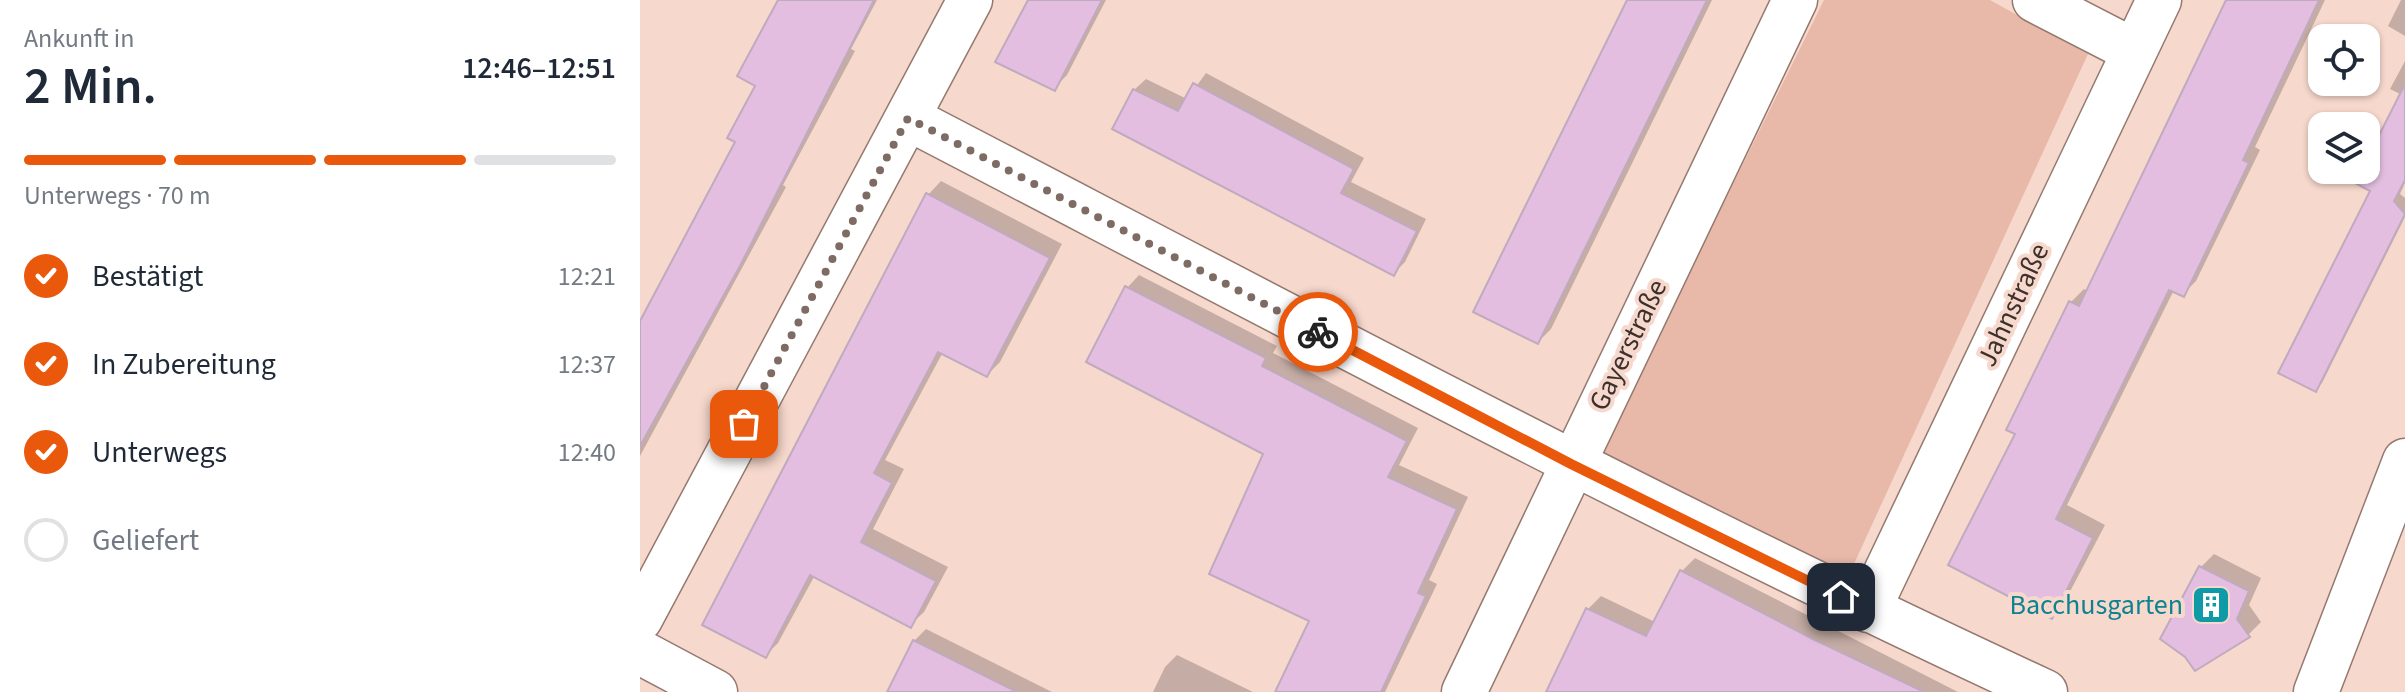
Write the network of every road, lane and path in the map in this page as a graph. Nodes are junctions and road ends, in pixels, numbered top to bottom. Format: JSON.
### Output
{"nodes":[{"id":1,"x":970,"y":0,"type":"edge"},
{"id":2,"x":1795,"y":0,"type":"edge"},
{"id":3,"x":2035,"y":0,"type":"edge"},
{"id":4,"x":2159,"y":0,"type":"edge"},
{"id":5,"x":2134,"y":51,"type":"junction"},
{"id":6,"x":908,"y":118,"type":"junction"},
{"id":7,"x":2405,"y":461,"type":"edge"},
{"id":8,"x":1571,"y":464,"type":"junction"},
{"id":9,"x":2396,"y":505,"type":"edge"},
{"id":10,"x":1868,"y":610,"type":"junction"},
{"id":11,"x":640,"y":619,"type":"edge"},
{"id":12,"x":640,"y":652,"type":"edge"},
{"id":13,"x":715,"y":692,"type":"edge"},
{"id":14,"x":1464,"y":692,"type":"edge"},
{"id":15,"x":2045,"y":692,"type":"edge"},
{"id":16,"x":2316,"y":692,"type":"edge"}],
"edges":[{"from":1,"to":6,"type":"street"},
{"from":2,"to":8,"type":"street","name":"Gayerstraße"},
{"from":3,"to":5,"type":"street"},
{"from":4,"to":5,"type":"street","name":"Jahnstraße"},
{"from":5,"to":10,"type":"street","name":"Jahnstraße"},
{"from":6,"to":8,"type":"street"},
{"from":6,"to":11,"type":"street"},
{"from":7,"to":9,"type":"street"},
{"from":8,"to":10,"type":"street"},
{"from":8,"to":14,"type":"street","name":"Gayerstraße"},
{"from":9,"to":16,"type":"street"},
{"from":10,"to":15,"type":"street"},
{"from":12,"to":13,"type":"street"}]}
